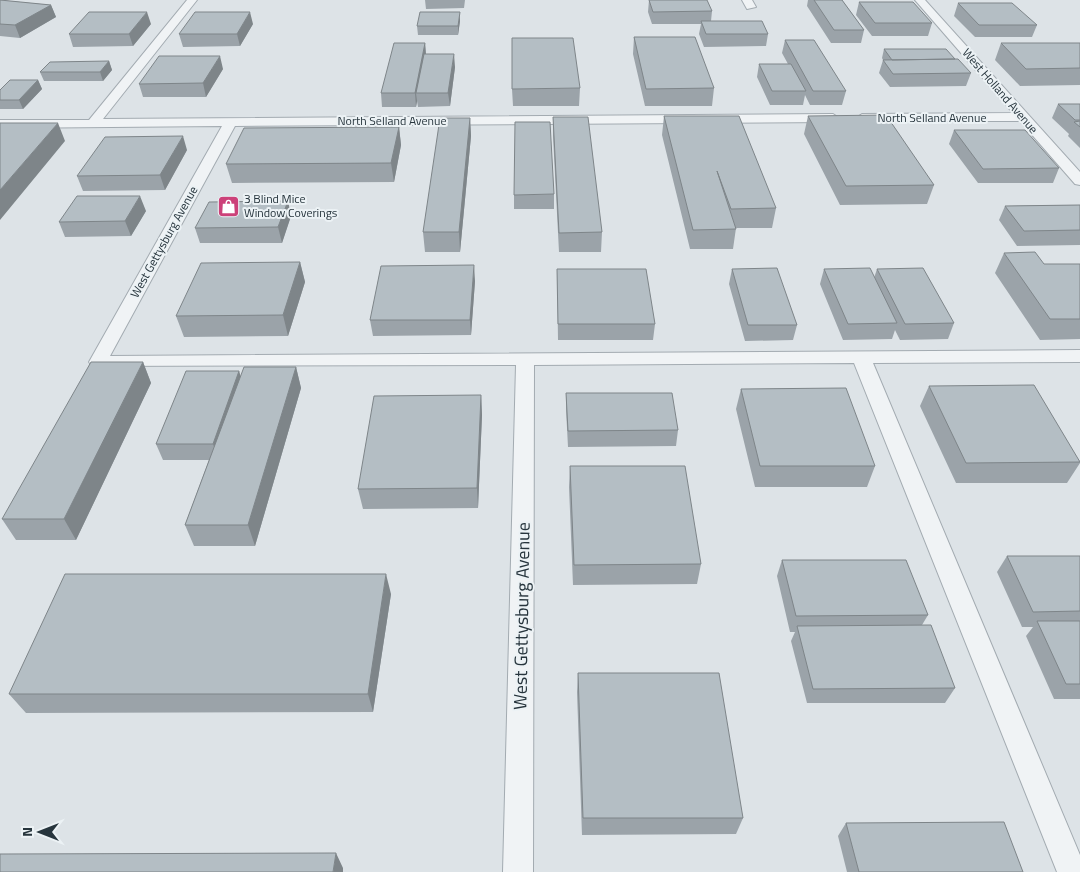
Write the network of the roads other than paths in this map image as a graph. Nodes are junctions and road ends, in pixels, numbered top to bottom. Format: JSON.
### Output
{"nodes":[{"id":1,"x":192,"y":0,"type":"edge"},
{"id":2,"x":920,"y":0,"type":"edge"},
{"id":3,"x":1024,"y":117,"type":"junction"},
{"id":4,"x":231,"y":122,"type":"junction"},
{"id":5,"x":93,"y":123,"type":"junction"},
{"id":6,"x":0,"y":124,"type":"edge"},
{"id":7,"x":1080,"y":181,"type":"edge"},
{"id":8,"x":1080,"y":356,"type":"edge"},
{"id":9,"x":861,"y":357,"type":"junction"},
{"id":10,"x":525,"y":359,"type":"junction"},
{"id":11,"x":518,"y":872,"type":"edge"},
{"id":12,"x":1072,"y":872,"type":"edge"}],
"edges":[{"from":1,"to":5,"type":"street"},
{"from":2,"to":3,"type":"street","name":"West Holland Avenue"},
{"from":3,"to":4,"type":"street","name":"North Selland Avenue"},
{"from":3,"to":7,"type":"street","name":"West Holland Avenue"},
{"from":4,"to":5,"type":"street","name":"North Selland Avenue"},
{"from":4,"to":10,"type":"street","name":"West Gettysburg Avenue"},
{"from":5,"to":6,"type":"street","name":"North Selland Avenue"},
{"from":8,"to":9,"type":"street"},
{"from":9,"to":10,"type":"street"},
{"from":9,"to":12,"type":"street"},
{"from":10,"to":11,"type":"street","name":"West Gettysburg Avenue"}]}
